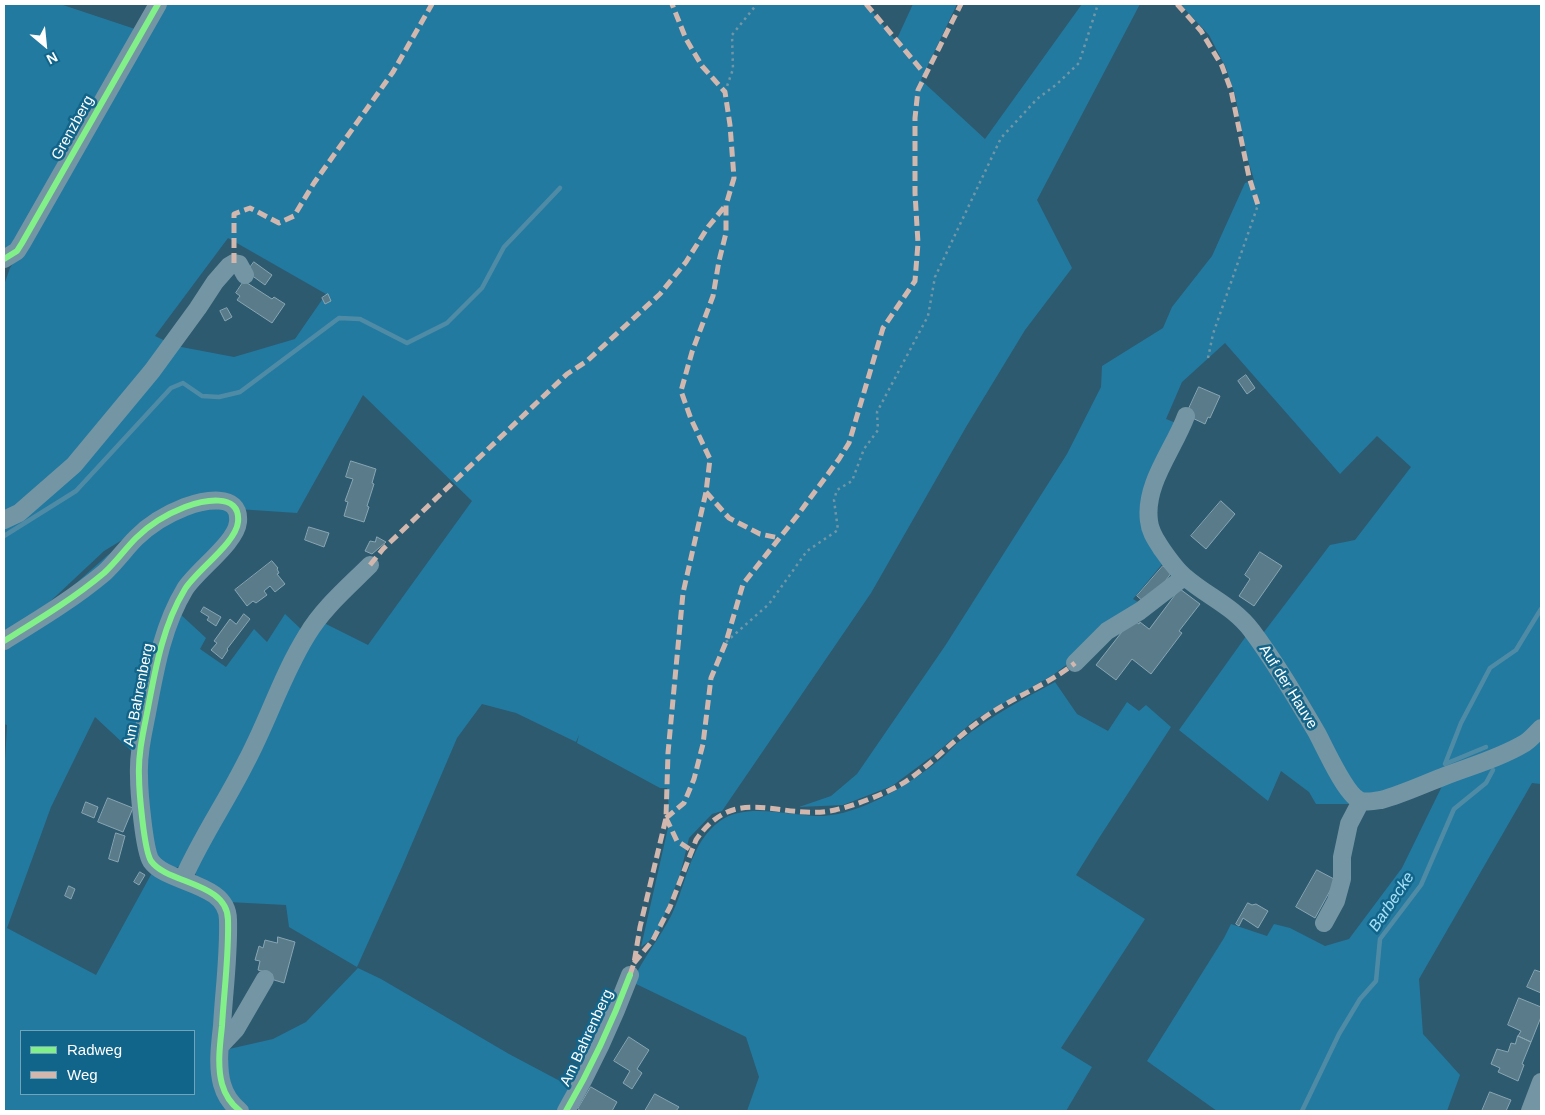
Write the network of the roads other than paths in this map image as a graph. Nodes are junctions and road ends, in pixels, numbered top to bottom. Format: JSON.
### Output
{"nodes":[{"id":1,"x":162,"y":4,"type":"edge"},
{"id":2,"x":4,"y":259,"type":"edge"},
{"id":3,"x":245,"y":275,"type":"dead end"},
{"id":4,"x":1186,"y":416,"type":"dead end"},
{"id":5,"x":4,"y":520,"type":"edge"},
{"id":6,"x":370,"y":565,"type":"dead end"},
{"id":7,"x":1184,"y":577,"type":"junction"},
{"id":8,"x":4,"y":641,"type":"edge"},
{"id":9,"x":1075,"y":663,"type":"dead end"},
{"id":10,"x":1541,"y":728,"type":"edge"},
{"id":11,"x":1361,"y":801,"type":"junction"},
{"id":12,"x":183,"y":879,"type":"junction"},
{"id":13,"x":1324,"y":923,"type":"dead end"},
{"id":14,"x":630,"y":975,"type":"dead end"},
{"id":15,"x":265,"y":979,"type":"dead end"},
{"id":16,"x":220,"y":1046,"type":"junction"},
{"id":17,"x":1541,"y":1082,"type":"edge"},
{"id":18,"x":240,"y":1111,"type":"edge"},
{"id":19,"x":566,"y":1111,"type":"edge"},
{"id":20,"x":1530,"y":1111,"type":"edge"}],
"edges":[{"from":1,"to":2,"type":"street","name":"Grenzberg"},
{"from":3,"to":5,"type":"street"},
{"from":4,"to":7,"type":"street","name":"Auf der Hauve"},
{"from":6,"to":12,"type":"street"},
{"from":7,"to":9,"type":"street"},
{"from":7,"to":11,"type":"street","name":"Auf der Hauve"},
{"from":8,"to":12,"type":"street","name":"Am Bahrenberg"},
{"from":10,"to":11,"type":"street"},
{"from":11,"to":13,"type":"street"},
{"from":12,"to":16,"type":"street","name":"Am Bahrenberg"},
{"from":14,"to":19,"type":"street","name":"Am Bahrenberg"},
{"from":15,"to":16,"type":"street"},
{"from":16,"to":18,"type":"street","name":"Am Bahrenberg"},
{"from":17,"to":20,"type":"street"}]}
